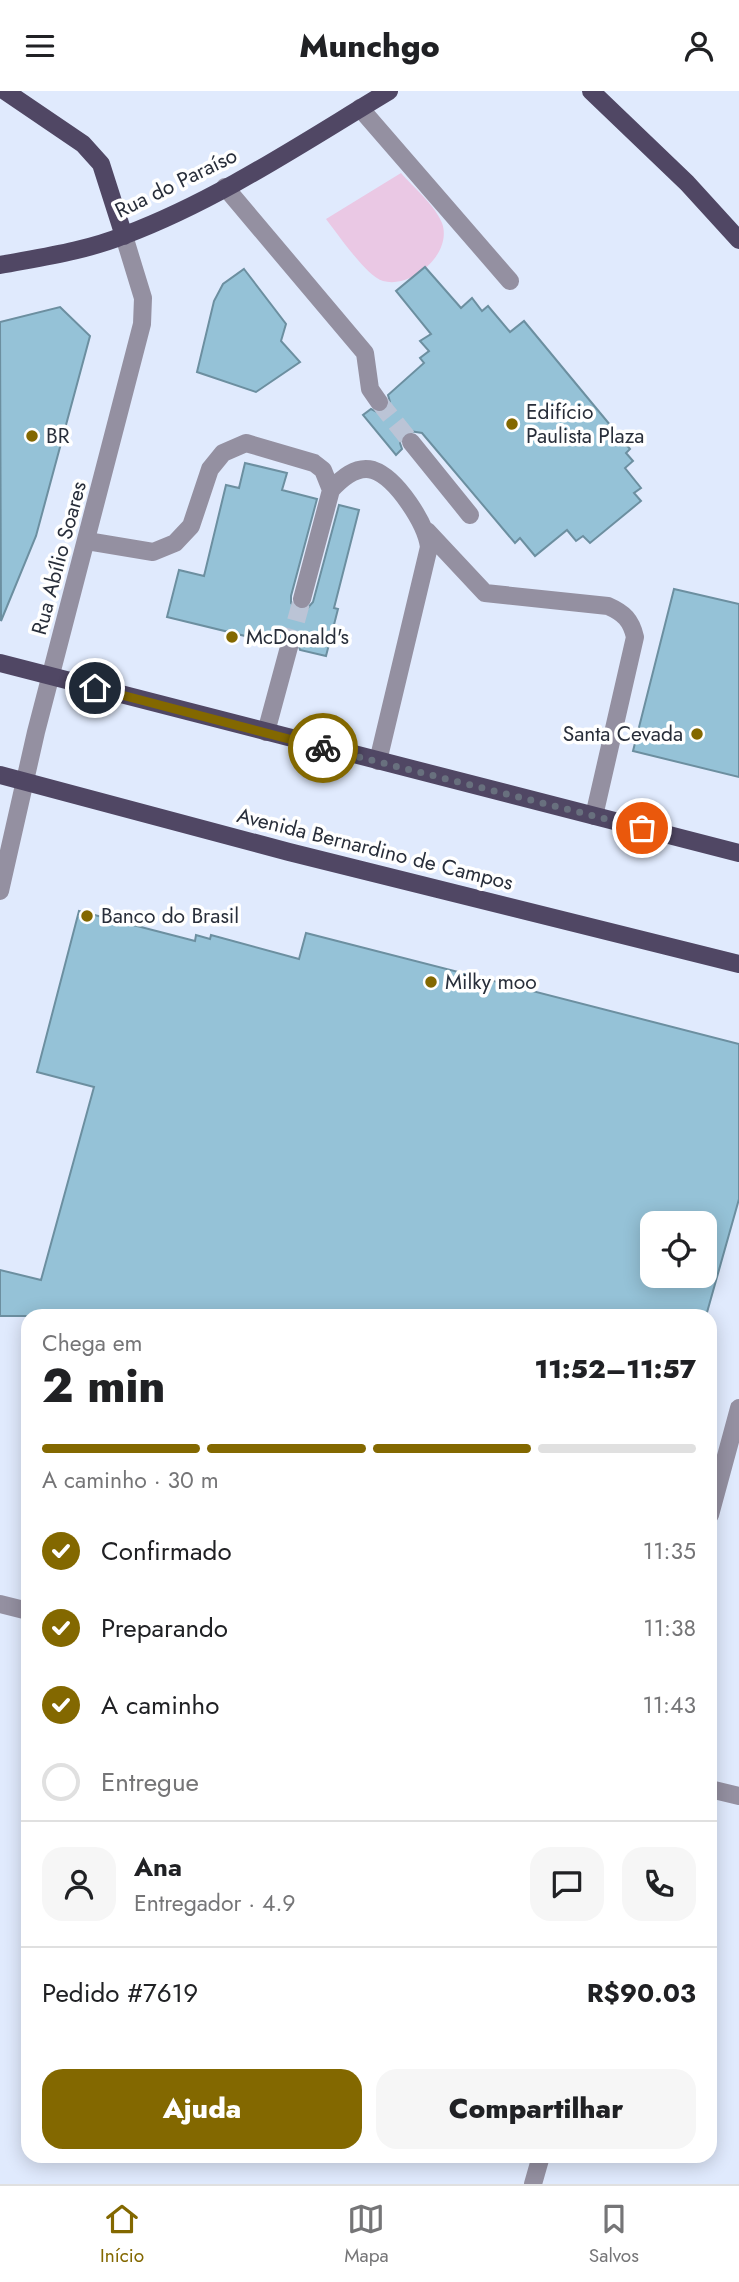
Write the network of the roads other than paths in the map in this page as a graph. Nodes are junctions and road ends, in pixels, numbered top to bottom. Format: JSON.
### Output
{"nodes":[{"id":1,"x":5,"y":91,"type":"edge"},
{"id":2,"x":389,"y":91,"type":"edge"},
{"id":3,"x":591,"y":91,"type":"edge"},
{"id":4,"x":360,"y":108,"type":"junction"},
{"id":5,"x":225,"y":187,"type":"junction"},
{"id":6,"x":124,"y":236,"type":"junction"},
{"id":7,"x":739,"y":240,"type":"edge"},
{"id":8,"x":0,"y":265,"type":"edge"},
{"id":9,"x":510,"y":281,"type":"dead end"},
{"id":10,"x":379,"y":402,"type":"tunnel mouth"},
{"id":11,"x":411,"y":442,"type":"tunnel mouth"},
{"id":12,"x":331,"y":490,"type":"junction"},
{"id":13,"x":470,"y":515,"type":"dead end"},
{"id":14,"x":427,"y":531,"type":"junction"},
{"id":15,"x":87,"y":541,"type":"junction"},
{"id":16,"x":302,"y":599,"type":"tunnel mouth"},
{"id":17,"x":289,"y":647,"type":"tunnel mouth"},
{"id":18,"x":0,"y":663,"type":"edge"},
{"id":19,"x":51,"y":676,"type":"junction"},
{"id":20,"x":266,"y":732,"type":"junction"},
{"id":21,"x":378,"y":761,"type":"junction"},
{"id":22,"x":0,"y":775,"type":"edge"},
{"id":23,"x":26,"y":781,"type":"junction"},
{"id":24,"x":594,"y":816,"type":"junction"},
{"id":25,"x":739,"y":853,"type":"edge"},
{"id":26,"x":0,"y":891,"type":"edge"},
{"id":27,"x":739,"y":964,"type":"edge"},
{"id":28,"x":739,"y":1408,"type":"edge"},
{"id":29,"x":717,"y":1489,"type":"edge"},
{"id":30,"x":0,"y":1604,"type":"edge"},
{"id":31,"x":21,"y":1609,"type":"edge"},
{"id":32,"x":717,"y":1791,"type":"edge"},
{"id":33,"x":739,"y":1796,"type":"edge"},
{"id":34,"x":539,"y":2163,"type":"edge"},
{"id":35,"x":533,"y":2184,"type":"edge"}],
"edges":[{"from":1,"to":6,"type":"main road"},
{"from":2,"to":4,"type":"main road","name":"Rua do Paraíso"},
{"from":3,"to":7,"type":"main road"},
{"from":4,"to":5,"type":"main road","name":"Rua do Paraíso"},
{"from":4,"to":9,"type":"street"},
{"from":5,"to":6,"type":"main road","name":"Rua do Paraíso"},
{"from":5,"to":10,"type":"street"},
{"from":6,"to":8,"type":"main road","name":"Rua do Paraíso"},
{"from":6,"to":15,"type":"street","name":"Rua Abílio Soares"},
{"from":11,"to":13,"type":"street"},
{"from":12,"to":14,"type":"street"},
{"from":12,"to":15,"type":"street"},
{"from":12,"to":16,"type":"street"},
{"from":14,"to":21,"type":"street"},
{"from":14,"to":24,"type":"street"},
{"from":15,"to":19,"type":"street","name":"Rua Abílio Soares"},
{"from":17,"to":20,"type":"street"},
{"from":18,"to":19,"type":"main road"},
{"from":19,"to":20,"type":"main road"},
{"from":19,"to":23,"type":"street","name":"Rua Abílio Soares"},
{"from":20,"to":21,"type":"main road"},
{"from":21,"to":24,"type":"main road"},
{"from":22,"to":23,"type":"main road","name":"Avenida Bernardino de Campos"},
{"from":23,"to":26,"type":"street","name":"Rua Abílio Soares"},
{"from":23,"to":27,"type":"main road","name":"Avenida Bernardino de Campos"},
{"from":24,"to":25,"type":"main road"},
{"from":28,"to":29,"type":"street"},
{"from":30,"to":31,"type":"street"},
{"from":32,"to":33,"type":"street"},
{"from":34,"to":35,"type":"street"}]}
